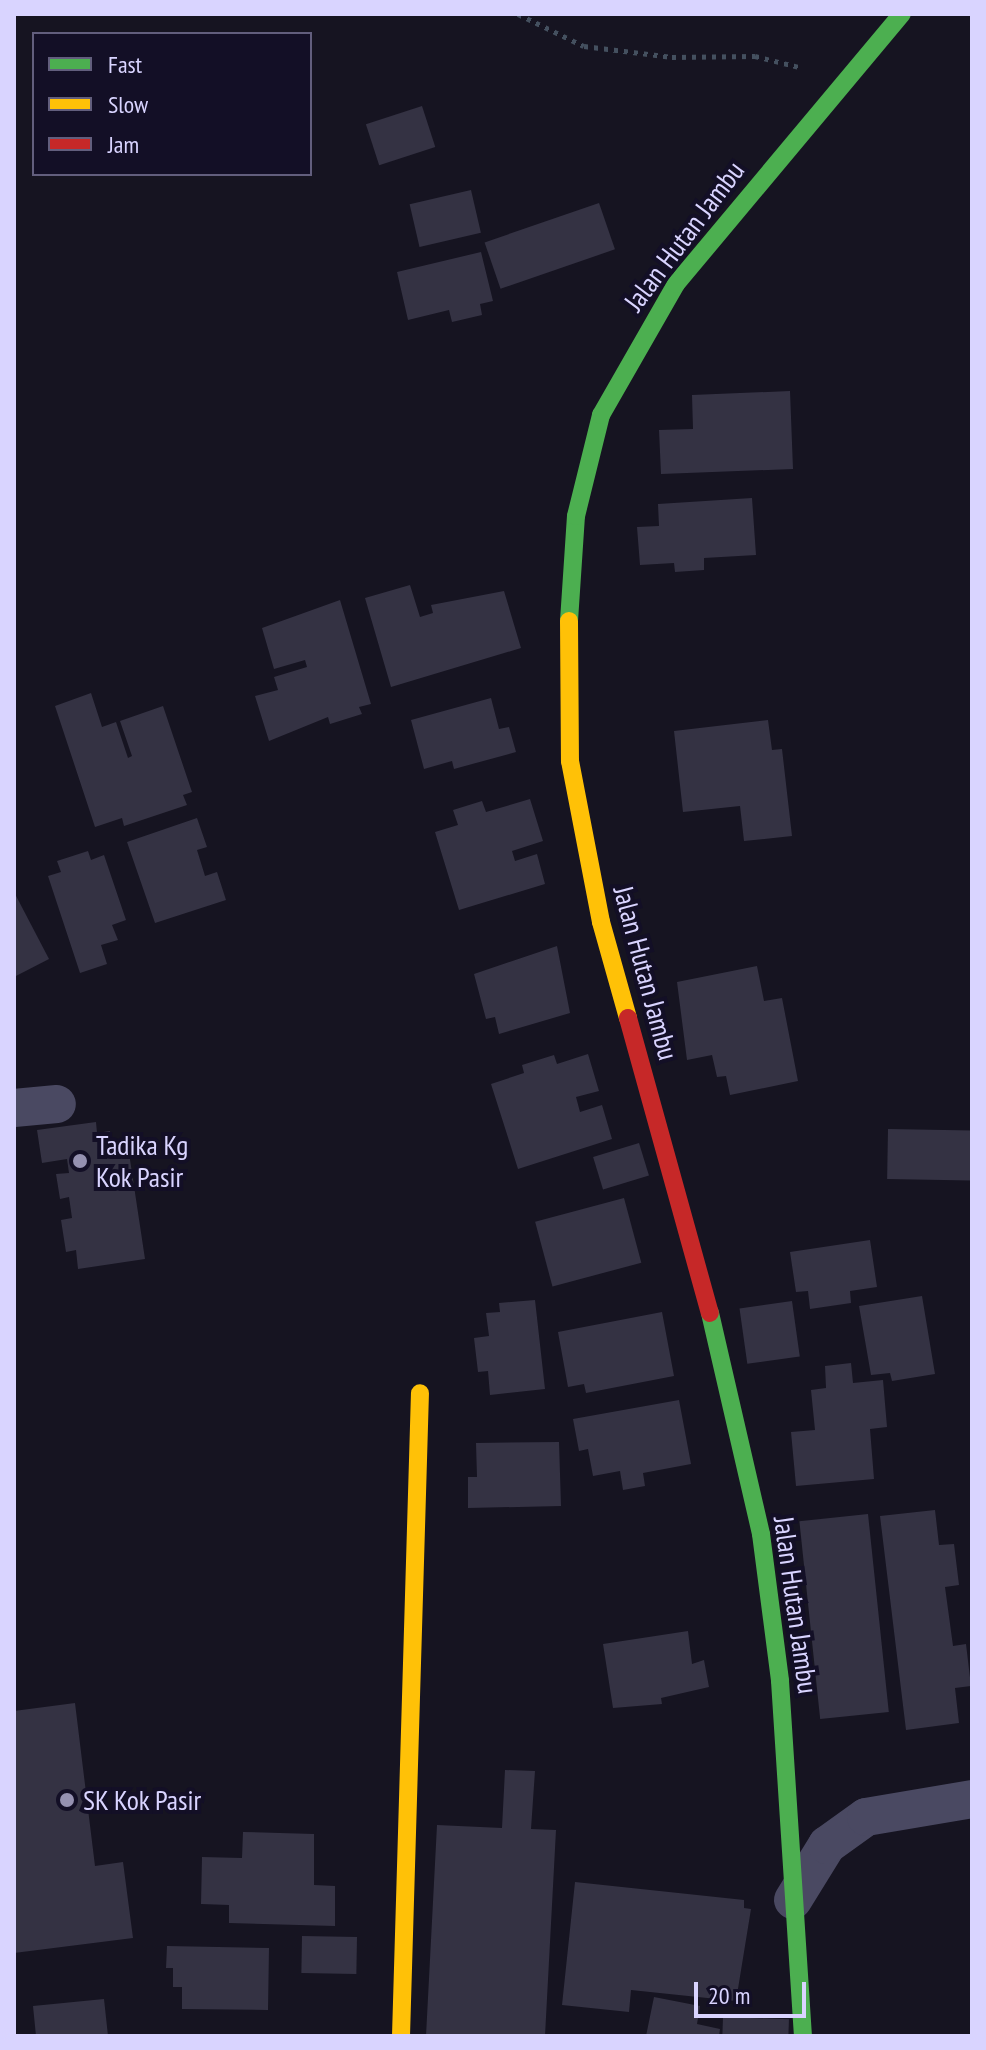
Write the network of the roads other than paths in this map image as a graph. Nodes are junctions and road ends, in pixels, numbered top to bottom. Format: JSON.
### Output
{"nodes":[{"id":1,"x":902,"y":14,"type":"edge"},
{"id":2,"x":57,"y":1104,"type":"dead end"},
{"id":3,"x":14,"y":1108,"type":"edge"},
{"id":4,"x":420,"y":1393,"type":"dead end"},
{"id":5,"x":972,"y":1799,"type":"edge"},
{"id":6,"x":793,"y":1900,"type":"junction"},
{"id":7,"x":401,"y":2036,"type":"edge"},
{"id":8,"x":803,"y":2036,"type":"edge"}],
"edges":[{"from":1,"to":6,"type":"street","name":"Jalan Hutan Jambu"},
{"from":2,"to":3,"type":"street"},
{"from":4,"to":7,"type":"street"},
{"from":5,"to":6,"type":"street"},
{"from":6,"to":8,"type":"street","name":"Jalan Hutan Jambu"}]}
